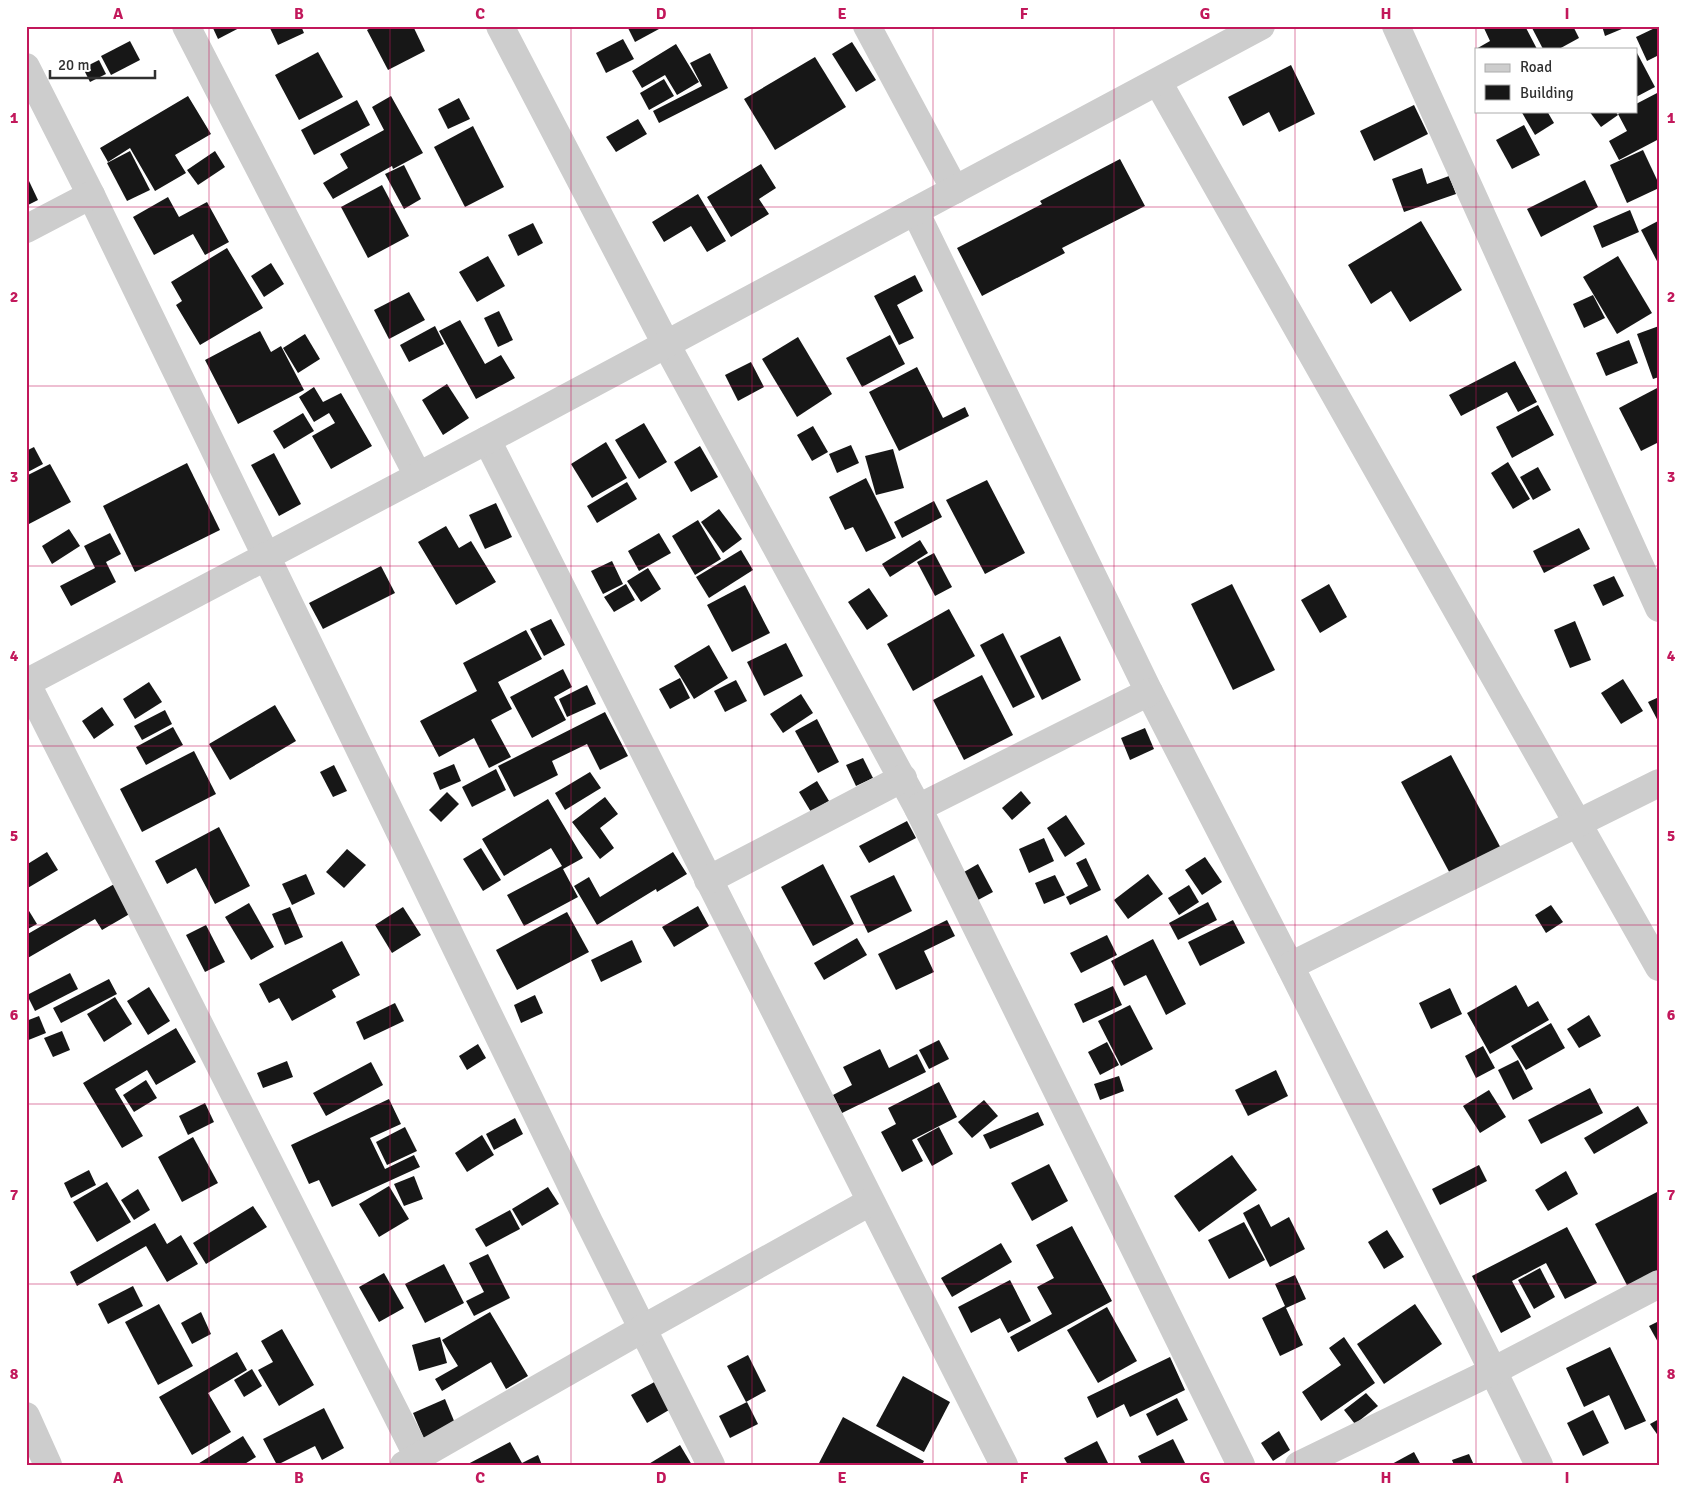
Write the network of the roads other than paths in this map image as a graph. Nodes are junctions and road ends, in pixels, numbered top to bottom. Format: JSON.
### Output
{"nodes":[{"id":1,"x":186,"y":26,"type":"edge"},
{"id":2,"x":500,"y":26,"type":"edge"},
{"id":3,"x":867,"y":26,"type":"edge"},
{"id":4,"x":1261,"y":26,"type":"edge"},
{"id":5,"x":1396,"y":26,"type":"edge"},
{"id":6,"x":1219,"y":36,"type":"edge"},
{"id":7,"x":26,"y":67,"type":"edge"},
{"id":8,"x":1158,"y":82,"type":"junction"},
{"id":9,"x":956,"y":190,"type":"junction"},
{"id":10,"x":91,"y":195,"type":"junction"},
{"id":11,"x":916,"y":212,"type":"junction"},
{"id":12,"x":26,"y":229,"type":"edge"},
{"id":13,"x":666,"y":344,"type":"junction"},
{"id":14,"x":487,"y":440,"type":"junction"},
{"id":15,"x":418,"y":476,"type":"junction"},
{"id":16,"x":265,"y":557,"type":"junction"},
{"id":17,"x":1659,"y":608,"type":"edge"},
{"id":18,"x":26,"y":682,"type":"edge"},
{"id":19,"x":1149,"y":692,"type":"junction"},
{"id":20,"x":903,"y":778,"type":"junction"},
{"id":21,"x":1659,"y":783,"type":"edge"},
{"id":22,"x":918,"y":808,"type":"junction"},
{"id":23,"x":1578,"y":824,"type":"junction"},
{"id":24,"x":708,"y":880,"type":"junction"},
{"id":25,"x":1290,"y":966,"type":"junction"},
{"id":26,"x":1659,"y":967,"type":"edge"},
{"id":27,"x":870,"y":1202,"type":"junction"},
{"id":28,"x":1659,"y":1284,"type":"edge"},
{"id":29,"x":644,"y":1328,"type":"junction"},
{"id":30,"x":1493,"y":1371,"type":"junction"},
{"id":31,"x":26,"y":1416,"type":"edge"},
{"id":32,"x":415,"y":1462,"type":"edge"},
{"id":33,"x":48,"y":1465,"type":"edge"},
{"id":34,"x":711,"y":1465,"type":"edge"},
{"id":35,"x":1004,"y":1465,"type":"edge"},
{"id":36,"x":1241,"y":1465,"type":"edge"},
{"id":37,"x":1299,"y":1465,"type":"edge"},
{"id":38,"x":1539,"y":1465,"type":"edge"}],
"edges":[{"from":1,"to":15,"type":"street"},
{"from":2,"to":13,"type":"street"},
{"from":3,"to":9,"type":"street"},
{"from":4,"to":6,"type":"street"},
{"from":5,"to":17,"type":"street"},
{"from":6,"to":8,"type":"street"},
{"from":7,"to":10,"type":"street"},
{"from":8,"to":9,"type":"street"},
{"from":8,"to":23,"type":"street"},
{"from":9,"to":11,"type":"street"},
{"from":10,"to":12,"type":"street"},
{"from":10,"to":16,"type":"street"},
{"from":11,"to":13,"type":"street"},
{"from":11,"to":19,"type":"street"},
{"from":13,"to":14,"type":"street"},
{"from":13,"to":20,"type":"street"},
{"from":14,"to":15,"type":"street"},
{"from":14,"to":24,"type":"street"},
{"from":15,"to":16,"type":"street"},
{"from":16,"to":18,"type":"street"},
{"from":16,"to":29,"type":"street"},
{"from":18,"to":32,"type":"street"},
{"from":19,"to":22,"type":"street"},
{"from":19,"to":25,"type":"street"},
{"from":20,"to":22,"type":"street"},
{"from":20,"to":24,"type":"street"},
{"from":21,"to":23,"type":"street"},
{"from":22,"to":36,"type":"street"},
{"from":23,"to":25,"type":"street"},
{"from":23,"to":26,"type":"street"},
{"from":24,"to":27,"type":"street"},
{"from":25,"to":30,"type":"street"},
{"from":27,"to":29,"type":"street"},
{"from":27,"to":35,"type":"street"},
{"from":28,"to":30,"type":"street"},
{"from":29,"to":32,"type":"street"},
{"from":29,"to":34,"type":"street"},
{"from":30,"to":37,"type":"street"},
{"from":30,"to":38,"type":"street"},
{"from":31,"to":33,"type":"street"}]}
